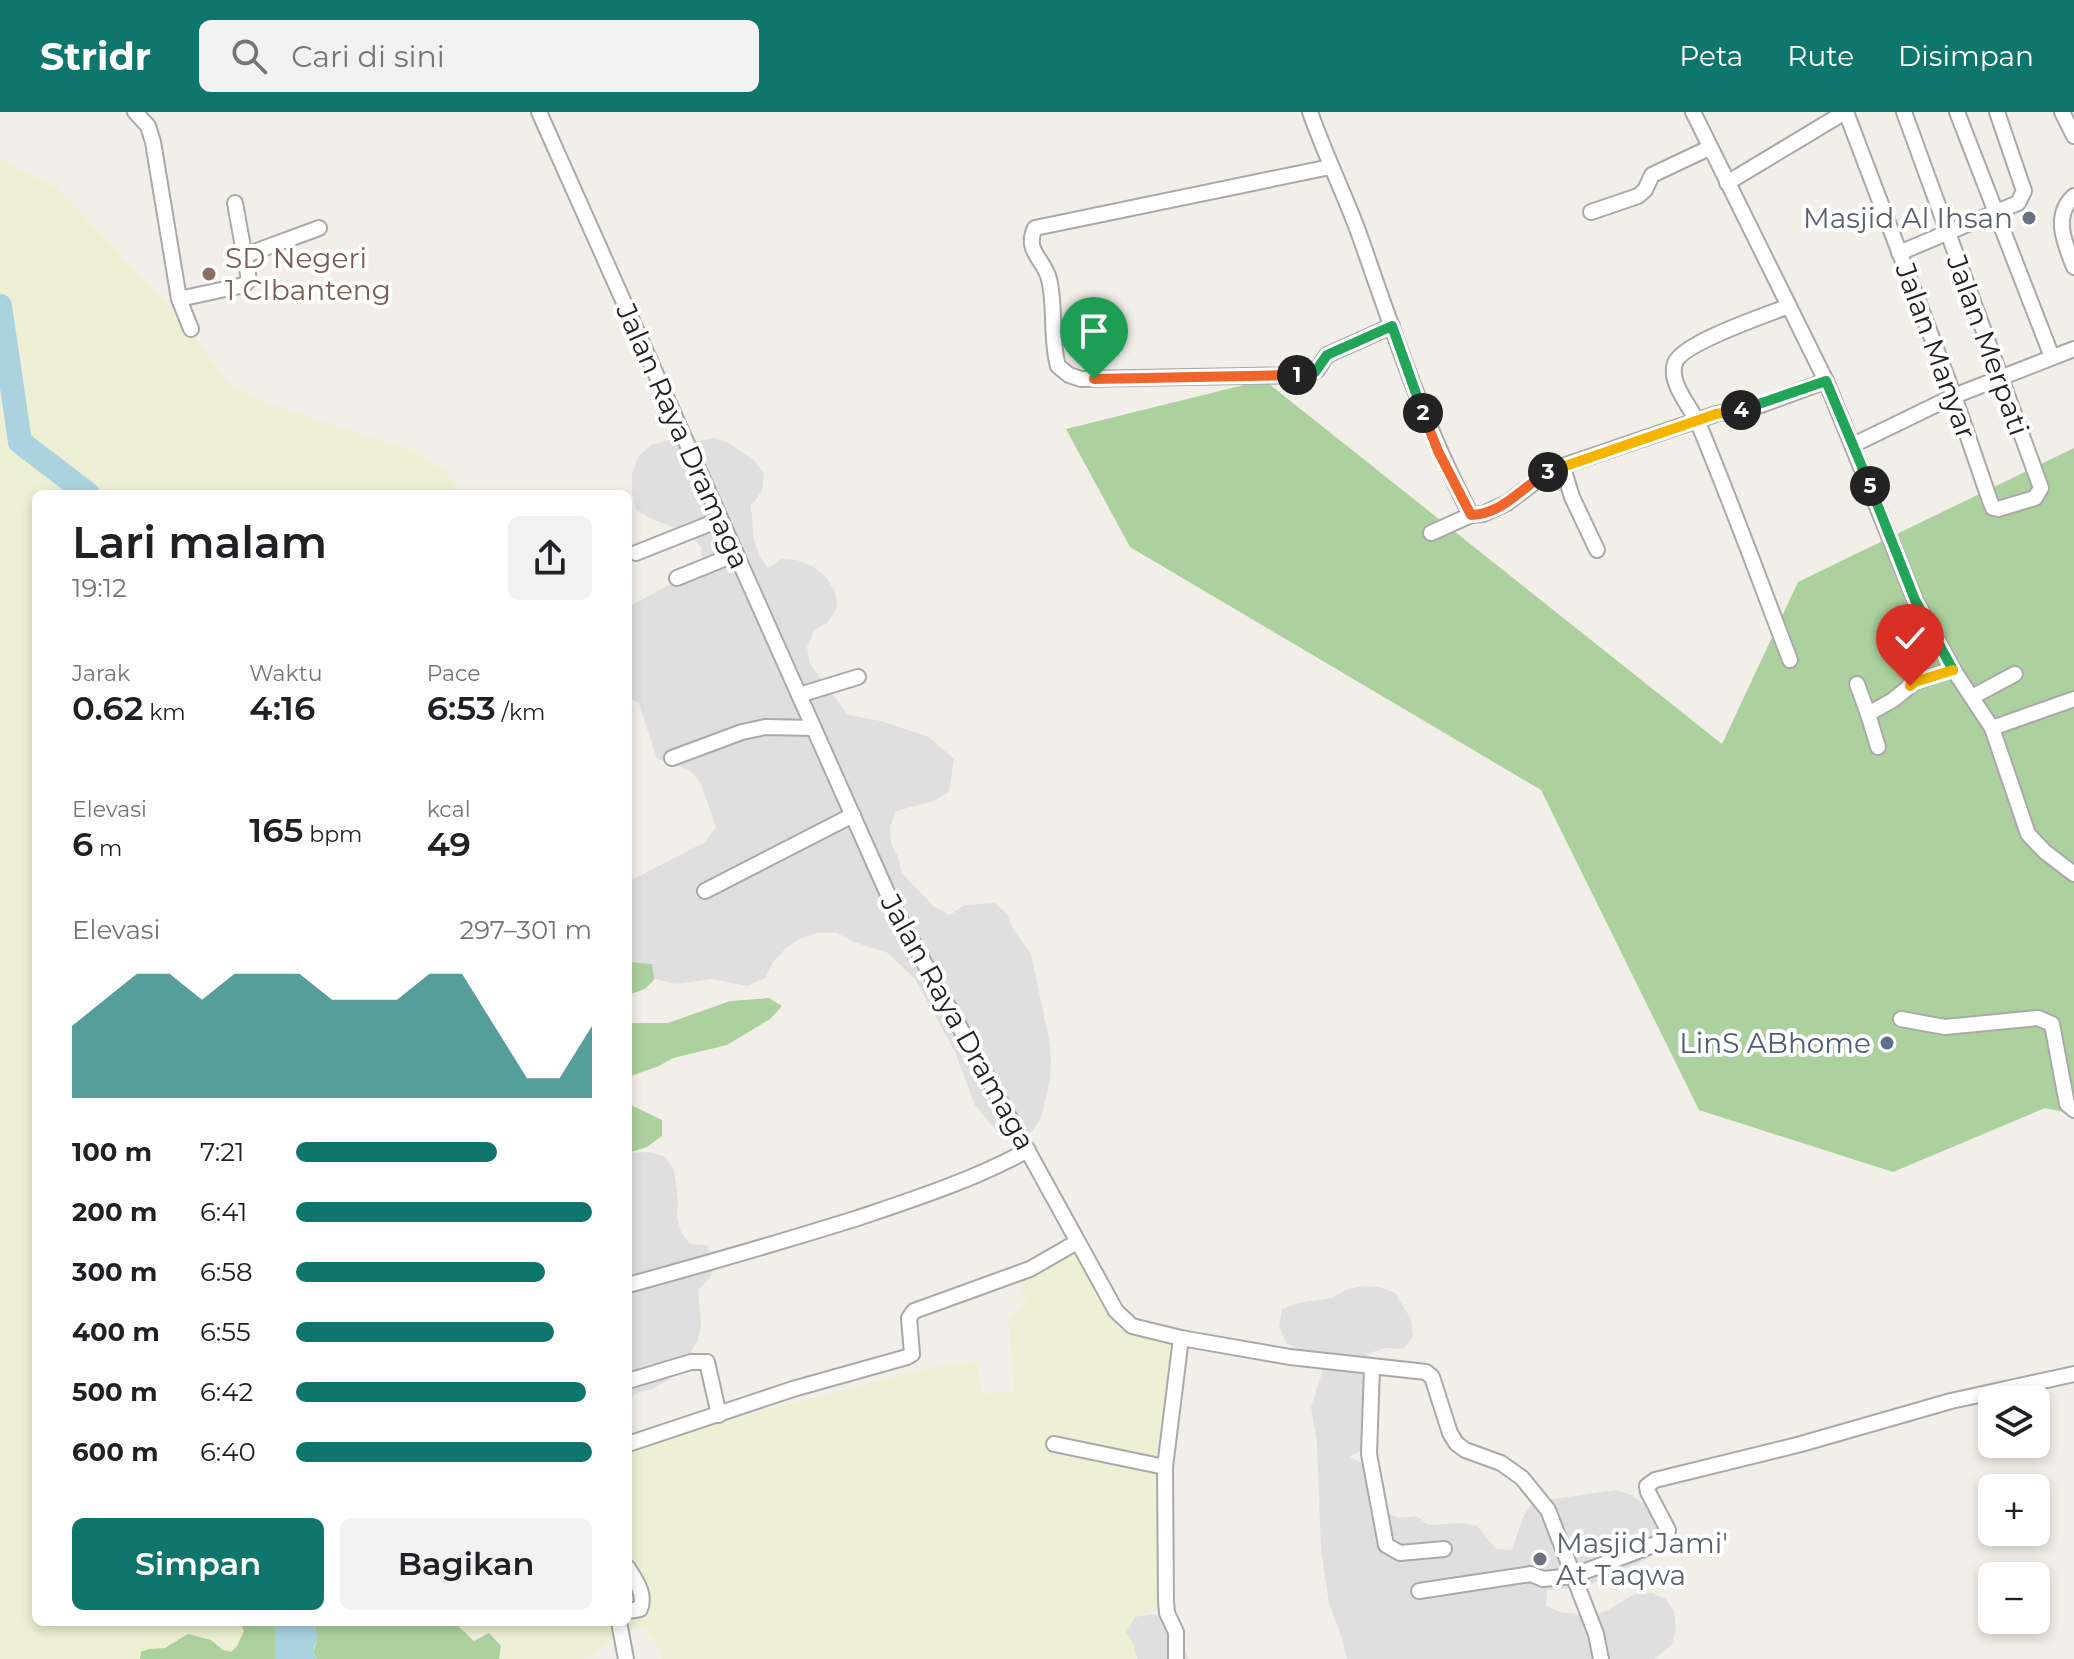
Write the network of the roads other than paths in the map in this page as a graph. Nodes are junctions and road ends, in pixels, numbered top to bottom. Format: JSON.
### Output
{"nodes":[{"id":1,"x":135,"y":112,"type":"edge"},
{"id":2,"x":539,"y":112,"type":"edge"},
{"id":3,"x":1310,"y":112,"type":"edge"},
{"id":4,"x":1693,"y":112,"type":"edge"},
{"id":5,"x":1846,"y":112,"type":"edge"},
{"id":6,"x":1904,"y":112,"type":"edge"},
{"id":7,"x":1957,"y":112,"type":"edge"},
{"id":8,"x":1997,"y":112,"type":"edge"},
{"id":9,"x":2062,"y":112,"type":"edge"},
{"id":10,"x":2074,"y":136,"type":"edge"},
{"id":11,"x":1709,"y":148,"type":"junction"},
{"id":12,"x":1330,"y":167,"type":"junction"},
{"id":13,"x":1727,"y":183,"type":"junction"},
{"id":14,"x":2074,"y":196,"type":"edge"},
{"id":15,"x":235,"y":203,"type":"dead end"},
{"id":16,"x":1994,"y":211,"type":"junction"},
{"id":17,"x":1591,"y":212,"type":"dead end"},
{"id":18,"x":319,"y":228,"type":"dead end"},
{"id":19,"x":1946,"y":232,"type":"junction"},
{"id":20,"x":1899,"y":253,"type":"junction"},
{"id":21,"x":246,"y":255,"type":"junction"},
{"id":22,"x":2074,"y":267,"type":"edge"},
{"id":23,"x":179,"y":299,"type":"junction"},
{"id":24,"x":1789,"y":306,"type":"junction"},
{"id":25,"x":1392,"y":326,"type":"junction"},
{"id":26,"x":191,"y":329,"type":"dead end"},
{"id":27,"x":2074,"y":349,"type":"edge"},
{"id":28,"x":2052,"y":357,"type":"junction"},
{"id":29,"x":2001,"y":376,"type":"junction"},
{"id":30,"x":1826,"y":381,"type":"junction"},
{"id":31,"x":1954,"y":396,"type":"junction"},
{"id":32,"x":1697,"y":420,"type":"junction"},
{"id":33,"x":1853,"y":445,"type":"junction"},
{"id":34,"x":1563,"y":468,"type":"junction"},
{"id":35,"x":1990,"y":501,"type":"joint"},
{"id":36,"x":1471,"y":515,"type":"junction"},
{"id":37,"x":719,"y":520,"type":"junction"},
{"id":38,"x":1431,"y":533,"type":"dead end"},
{"id":39,"x":1597,"y":550,"type":"dead end"},
{"id":40,"x":636,"y":553,"type":"dead end"},
{"id":41,"x":736,"y":554,"type":"junction"},
{"id":42,"x":677,"y":578,"type":"dead end"},
{"id":43,"x":1790,"y":660,"type":"dead end"},
{"id":44,"x":1953,"y":669,"type":"junction"},
{"id":45,"x":2015,"y":674,"type":"dead end"},
{"id":46,"x":858,"y":677,"type":"dead end"},
{"id":47,"x":1857,"y":684,"type":"dead end"},
{"id":48,"x":799,"y":695,"type":"junction"},
{"id":49,"x":1972,"y":697,"type":"junction"},
{"id":50,"x":2074,"y":699,"type":"edge"},
{"id":51,"x":1868,"y":714,"type":"junction"},
{"id":52,"x":814,"y":728,"type":"junction"},
{"id":53,"x":1992,"y":728,"type":"junction"},
{"id":54,"x":1878,"y":747,"type":"dead end"},
{"id":55,"x":672,"y":758,"type":"dead end"},
{"id":56,"x":853,"y":815,"type":"junction"},
{"id":57,"x":2074,"y":874,"type":"edge"},
{"id":58,"x":705,"y":891,"type":"dead end"},
{"id":59,"x":1901,"y":1019,"type":"dead end"},
{"id":60,"x":2074,"y":1110,"type":"edge"},
{"id":61,"x":1028,"y":1150,"type":"junction"},
{"id":62,"x":1077,"y":1242,"type":"junction"},
{"id":63,"x":632,"y":1284,"type":"edge"},
{"id":64,"x":1181,"y":1338,"type":"junction"},
{"id":65,"x":1372,"y":1368,"type":"junction"},
{"id":66,"x":2074,"y":1374,"type":"edge"},
{"id":67,"x":632,"y":1380,"type":"edge"},
{"id":68,"x":719,"y":1415,"type":"junction"},
{"id":69,"x":632,"y":1443,"type":"edge"},
{"id":70,"x":1054,"y":1444,"type":"dead end"},
{"id":71,"x":1165,"y":1467,"type":"junction"},
{"id":72,"x":1444,"y":1549,"type":"dead end"},
{"id":73,"x":632,"y":1575,"type":"edge"},
{"id":74,"x":1573,"y":1576,"type":"junction"},
{"id":75,"x":1419,"y":1591,"type":"dead end"},
{"id":76,"x":632,"y":1610,"type":"edge"},
{"id":77,"x":620,"y":1626,"type":"edge"},
{"id":78,"x":626,"y":1659,"type":"edge"},
{"id":79,"x":1176,"y":1659,"type":"edge"},
{"id":80,"x":1601,"y":1659,"type":"edge"}],
"edges":[{"from":1,"to":23,"type":"street"},
{"from":2,"to":37,"type":"street","name":"Jalan Raya Dramaga"},
{"from":3,"to":12,"type":"street"},
{"from":4,"to":11,"type":"street"},
{"from":5,"to":13,"type":"street"},
{"from":5,"to":20,"type":"street","name":"Jalan Manyar"},
{"from":6,"to":19,"type":"street","name":"Jalan Merpati"},
{"from":7,"to":16,"type":"street"},
{"from":8,"to":16,"type":"street"},
{"from":9,"to":10,"type":"street"},
{"from":11,"to":13,"type":"street"},
{"from":11,"to":17,"type":"street"},
{"from":12,"to":25,"type":"street"},
{"from":12,"to":25,"type":"street"},
{"from":13,"to":24,"type":"street"},
{"from":14,"to":22,"type":"street"},
{"from":15,"to":21,"type":"street"},
{"from":16,"to":19,"type":"street"},
{"from":16,"to":28,"type":"street"},
{"from":18,"to":21,"type":"street"},
{"from":19,"to":20,"type":"street"},
{"from":19,"to":29,"type":"street","name":"Jalan Merpati"},
{"from":20,"to":31,"type":"street","name":"Jalan Manyar"},
{"from":21,"to":23,"type":"street"},
{"from":23,"to":26,"type":"street"},
{"from":24,"to":30,"type":"street"},
{"from":24,"to":32,"type":"street"},
{"from":25,"to":36,"type":"street"},
{"from":27,"to":28,"type":"street"},
{"from":28,"to":29,"type":"street"},
{"from":29,"to":31,"type":"street"},
{"from":29,"to":35,"type":"street","name":"Jalan Merpati"},
{"from":30,"to":32,"type":"street"},
{"from":30,"to":33,"type":"street"},
{"from":31,"to":33,"type":"street"},
{"from":31,"to":35,"type":"street","name":"Jalan Manyar"},
{"from":32,"to":34,"type":"street"},
{"from":32,"to":43,"type":"street"},
{"from":33,"to":44,"type":"street"},
{"from":34,"to":36,"type":"street"},
{"from":34,"to":39,"type":"street"},
{"from":36,"to":38,"type":"street"},
{"from":37,"to":40,"type":"street"},
{"from":37,"to":41,"type":"street","name":"Jalan Raya Dramaga"},
{"from":41,"to":42,"type":"street"},
{"from":41,"to":48,"type":"street","name":"Jalan Raya Dramaga"},
{"from":44,"to":49,"type":"street"},
{"from":44,"to":51,"type":"street"},
{"from":45,"to":49,"type":"street"},
{"from":46,"to":48,"type":"street"},
{"from":47,"to":51,"type":"street"},
{"from":48,"to":52,"type":"street","name":"Jalan Raya Dramaga"},
{"from":49,"to":53,"type":"street"},
{"from":50,"to":53,"type":"street"},
{"from":51,"to":54,"type":"street"},
{"from":52,"to":55,"type":"street"},
{"from":52,"to":56,"type":"street","name":"Jalan Raya Dramaga"},
{"from":53,"to":57,"type":"street"},
{"from":56,"to":58,"type":"street"},
{"from":56,"to":61,"type":"street","name":"Jalan Raya Dramaga"},
{"from":59,"to":60,"type":"street"},
{"from":61,"to":62,"type":"street","name":"Jalan Raya Dramaga"},
{"from":61,"to":63,"type":"street"},
{"from":62,"to":64,"type":"street","name":"Jalan Raya Dramaga"},
{"from":62,"to":68,"type":"street"},
{"from":64,"to":65,"type":"street","name":"Jalan Raya Dramaga"},
{"from":64,"to":71,"type":"street"},
{"from":65,"to":72,"type":"street"},
{"from":65,"to":74,"type":"street","name":"Jalan Raya Dramaga"},
{"from":66,"to":74,"type":"street"},
{"from":67,"to":68,"type":"street"},
{"from":68,"to":69,"type":"street"},
{"from":70,"to":71,"type":"street"},
{"from":71,"to":79,"type":"street"},
{"from":73,"to":76,"type":"street"},
{"from":74,"to":75,"type":"street"},
{"from":74,"to":80,"type":"street","name":"Jalan Raya Dramaga"},
{"from":77,"to":78,"type":"street"}]}
